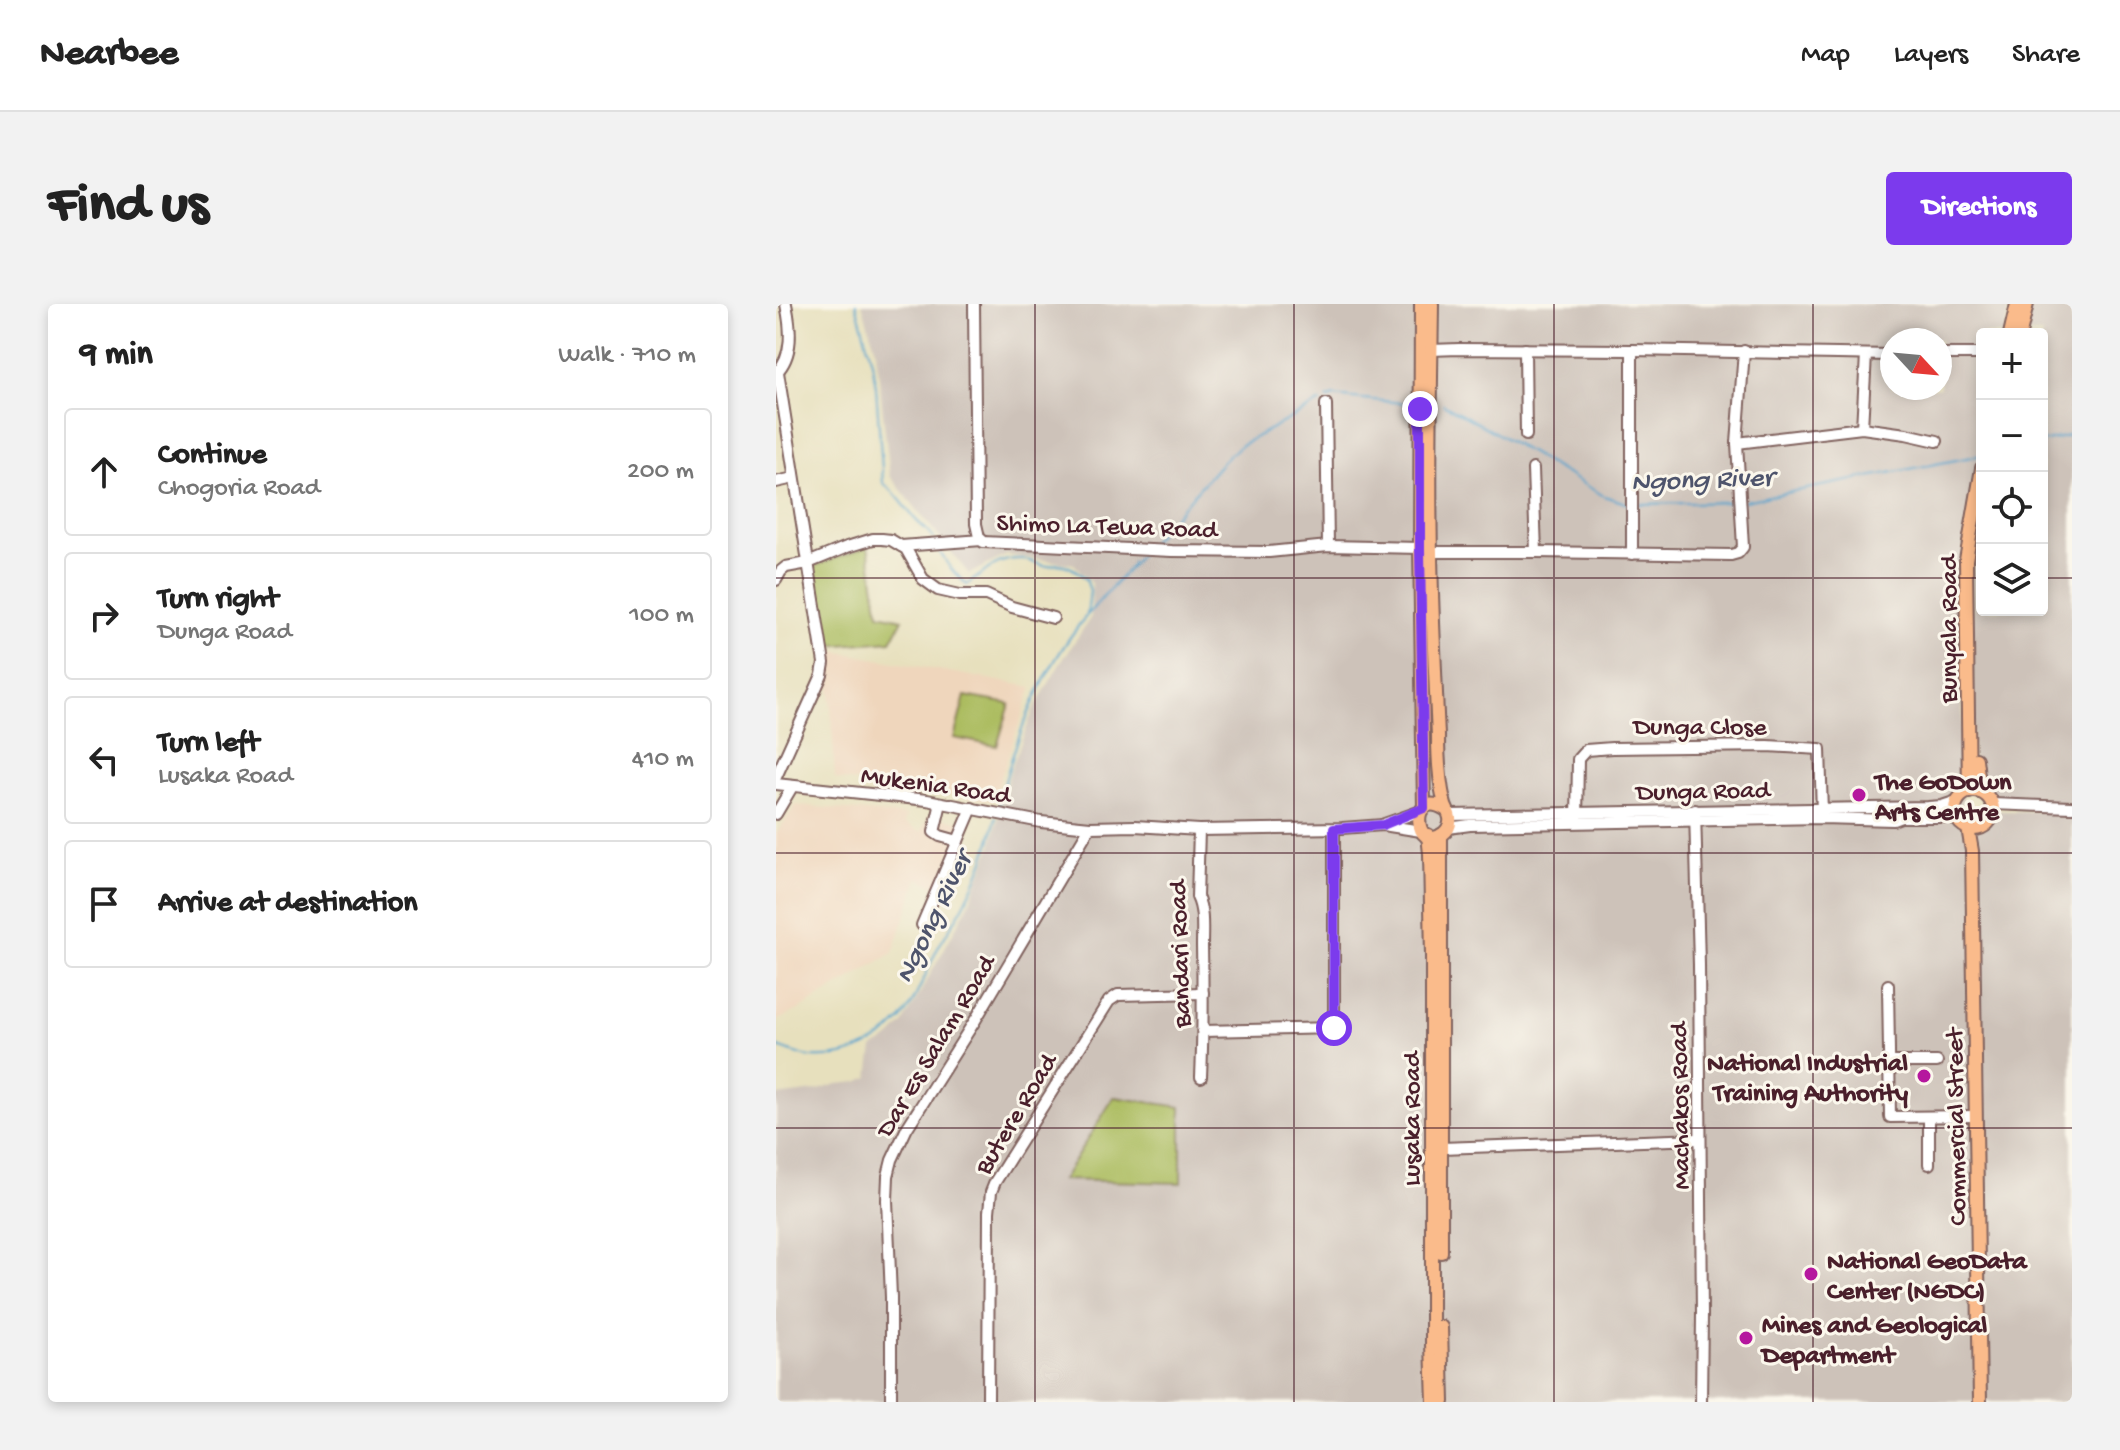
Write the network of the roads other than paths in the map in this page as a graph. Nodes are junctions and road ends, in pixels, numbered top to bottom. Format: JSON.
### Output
{"nodes":[{"id":1,"x":786,"y":304,"type":"edge"},
{"id":2,"x":974,"y":304,"type":"edge"},
{"id":3,"x":1421,"y":304,"type":"edge"},
{"id":4,"x":1432,"y":304,"type":"edge"},
{"id":5,"x":2017,"y":304,"type":"edge"},
{"id":6,"x":2027,"y":304,"type":"edge"},
{"id":7,"x":2011,"y":328,"type":"edge"},
{"id":8,"x":2021,"y":328,"type":"edge"},
{"id":9,"x":1525,"y":349,"type":"junction"},
{"id":10,"x":1430,"y":350,"type":"junction"},
{"id":11,"x":1632,"y":350,"type":"junction"},
{"id":12,"x":1744,"y":351,"type":"junction"},
{"id":13,"x":1952,"y":354,"type":"edge"},
{"id":14,"x":1976,"y":354,"type":"edge"},
{"id":15,"x":1866,"y":355,"type":"junction"},
{"id":16,"x":1880,"y":355,"type":"edge"},
{"id":17,"x":777,"y":372,"type":"edge"},
{"id":18,"x":1326,"y":404,"type":"dead end"},
{"id":19,"x":1862,"y":428,"type":"junction"},
{"id":20,"x":1526,"y":435,"type":"dead end"},
{"id":21,"x":1937,"y":441,"type":"dead end"},
{"id":22,"x":1737,"y":443,"type":"junction"},
{"id":23,"x":1533,"y":469,"type":"dead end"},
{"id":24,"x":1981,"y":472,"type":"edge"},
{"id":25,"x":794,"y":478,"type":"junction"},
{"id":26,"x":776,"y":482,"type":"edge"},
{"id":27,"x":1976,"y":538,"type":"edge"},
{"id":28,"x":982,"y":540,"type":"junction"},
{"id":29,"x":901,"y":546,"type":"junction"},
{"id":30,"x":1328,"y":546,"type":"junction"},
{"id":31,"x":1425,"y":550,"type":"junction"},
{"id":32,"x":1536,"y":552,"type":"junction"},
{"id":33,"x":1632,"y":554,"type":"junction"},
{"id":34,"x":808,"y":563,"type":"junction"},
{"id":35,"x":776,"y":580,"type":"edge"},
{"id":36,"x":1053,"y":618,"type":"dead end"},
{"id":37,"x":776,"y":777,"type":"edge"},
{"id":38,"x":776,"y":784,"type":"edge"},
{"id":39,"x":792,"y":787,"type":"junction"},
{"id":40,"x":1974,"y":792,"type":"junction"},
{"id":41,"x":1957,"y":801,"type":"junction"},
{"id":42,"x":941,"y":803,"type":"junction"},
{"id":43,"x":1992,"y":804,"type":"junction"},
{"id":44,"x":2072,"y":807,"type":"edge"},
{"id":45,"x":972,"y":808,"type":"junction"},
{"id":46,"x":1422,"y":809,"type":"junction"},
{"id":47,"x":776,"y":814,"type":"edge"},
{"id":48,"x":1822,"y":814,"type":"junction"},
{"id":49,"x":1695,"y":815,"type":"junction"},
{"id":50,"x":1956,"y":817,"type":"junction"},
{"id":51,"x":1577,"y":818,"type":"junction"},
{"id":52,"x":1383,"y":825,"type":"junction"},
{"id":53,"x":1439,"y":826,"type":"junction"},
{"id":54,"x":1090,"y":827,"type":"junction"},
{"id":55,"x":1974,"y":828,"type":"junction"},
{"id":56,"x":1334,"y":829,"type":"junction"},
{"id":57,"x":1199,"y":830,"type":"junction"},
{"id":58,"x":958,"y":841,"type":"junction"},
{"id":59,"x":922,"y":925,"type":"dead end"},
{"id":60,"x":1888,"y":985,"type":"dead end"},
{"id":61,"x":1203,"y":993,"type":"junction"},
{"id":62,"x":1203,"y":1031,"type":"junction"},
{"id":63,"x":1889,"y":1062,"type":"junction"},
{"id":64,"x":1937,"y":1062,"type":"dead end"},
{"id":65,"x":1201,"y":1077,"type":"dead end"},
{"id":66,"x":1976,"y":1116,"type":"junction"},
{"id":67,"x":1929,"y":1117,"type":"junction"},
{"id":68,"x":1700,"y":1139,"type":"junction"},
{"id":69,"x":1441,"y":1148,"type":"junction"},
{"id":70,"x":1929,"y":1164,"type":"dead end"},
{"id":71,"x":891,"y":1402,"type":"edge"},
{"id":72,"x":988,"y":1402,"type":"edge"},
{"id":73,"x":1434,"y":1402,"type":"edge"},
{"id":74,"x":1443,"y":1402,"type":"edge"},
{"id":75,"x":1701,"y":1402,"type":"edge"},
{"id":76,"x":1980,"y":1402,"type":"edge"}],
"edges":[{"from":1,"to":17,"type":"street"},
{"from":2,"to":28,"type":"street","name":"Shimo La Tewa Road"},
{"from":3,"to":31,"type":"main road","name":"Lusaka Road"},
{"from":4,"to":10,"type":"main road","name":"Lusaka Road"},
{"from":5,"to":7,"type":"main road"},
{"from":6,"to":8,"type":"main road"},
{"from":9,"to":10,"type":"street"},
{"from":9,"to":11,"type":"street"},
{"from":9,"to":20,"type":"street"},
{"from":10,"to":31,"type":"main road","name":"Lusaka Road"},
{"from":11,"to":12,"type":"street"},
{"from":11,"to":33,"type":"street"},
{"from":12,"to":15,"type":"street"},
{"from":12,"to":22,"type":"street"},
{"from":13,"to":14,"type":"street"},
{"from":15,"to":16,"type":"street"},
{"from":15,"to":19,"type":"street"},
{"from":17,"to":25,"type":"street"},
{"from":18,"to":30,"type":"street"},
{"from":19,"to":21,"type":"street"},
{"from":19,"to":22,"type":"street"},
{"from":22,"to":33,"type":"street"},
{"from":23,"to":32,"type":"street"},
{"from":24,"to":40,"type":"main road","name":"Bunyala Road"},
{"from":25,"to":26,"type":"street"},
{"from":25,"to":34,"type":"street"},
{"from":27,"to":40,"type":"main road","name":"Bunyala Road"},
{"from":28,"to":29,"type":"street"},
{"from":28,"to":30,"type":"street","name":"Shimo La Tewa Road"},
{"from":29,"to":34,"type":"street"},
{"from":29,"to":36,"type":"street"},
{"from":30,"to":31,"type":"street","name":"Shimo La Tewa Road"},
{"from":31,"to":32,"type":"street"},
{"from":31,"to":46,"type":"main road","name":"Lusaka Road"},
{"from":31,"to":53,"type":"main road","name":"Lusaka Road"},
{"from":32,"to":33,"type":"street"},
{"from":34,"to":35,"type":"street"},
{"from":34,"to":37,"type":"street"},
{"from":38,"to":39,"type":"street","name":"Mukenia Road"},
{"from":39,"to":42,"type":"street","name":"Mukenia Road"},
{"from":39,"to":47,"type":"street"},
{"from":40,"to":41,"type":"main road"},
{"from":40,"to":43,"type":"main road"},
{"from":41,"to":48,"type":"street","name":"Dunga Road"},
{"from":41,"to":50,"type":"main road"},
{"from":42,"to":45,"type":"street","name":"Mukenia Road"},
{"from":42,"to":58,"type":"street"},
{"from":43,"to":44,"type":"street"},
{"from":43,"to":55,"type":"main road"},
{"from":45,"to":54,"type":"street","name":"Mukenia Road"},
{"from":45,"to":58,"type":"street"},
{"from":46,"to":52,"type":"street","name":"Dunga Road"},
{"from":46,"to":53,"type":"main road","name":"Lusaka Road"},
{"from":46,"to":53,"type":"main road"},
{"from":48,"to":49,"type":"street","name":"Dunga Road"},
{"from":48,"to":50,"type":"street","name":"Dunga Road"},
{"from":48,"to":51,"type":"street","name":"Dunga Close"},
{"from":49,"to":51,"type":"street","name":"Dunga Road"},
{"from":49,"to":68,"type":"street","name":"Machakos Road"},
{"from":50,"to":55,"type":"main road"},
{"from":51,"to":53,"type":"street","name":"Dunga Road"},
{"from":52,"to":53,"type":"street","name":"Dunga Road"},
{"from":52,"to":56,"type":"street","name":"Dunga Road"},
{"from":53,"to":69,"type":"main road","name":"Lusaka Road"},
{"from":53,"to":73,"type":"main road","name":"Lusaka Road"},
{"from":54,"to":57,"type":"street","name":"Dunga Road"},
{"from":54,"to":71,"type":"street","name":"Dar Es Salam Road"},
{"from":55,"to":66,"type":"main road","name":"Commercial Street"},
{"from":56,"to":57,"type":"street","name":"Dunga Road"},
{"from":56,"to":62,"type":"street"},
{"from":57,"to":61,"type":"street","name":"Bandari Road"},
{"from":58,"to":59,"type":"street"},
{"from":60,"to":63,"type":"street"},
{"from":61,"to":62,"type":"street","name":"Bandari Road"},
{"from":61,"to":72,"type":"street","name":"Butere Road"},
{"from":62,"to":65,"type":"street","name":"Bandari Road"},
{"from":63,"to":64,"type":"street"},
{"from":63,"to":67,"type":"street"},
{"from":66,"to":67,"type":"street"},
{"from":66,"to":76,"type":"main road","name":"Commercial Street"},
{"from":67,"to":70,"type":"street"},
{"from":68,"to":69,"type":"street"},
{"from":68,"to":75,"type":"street","name":"Machakos Road"},
{"from":69,"to":74,"type":"main road","name":"Lusaka Road"}]}
